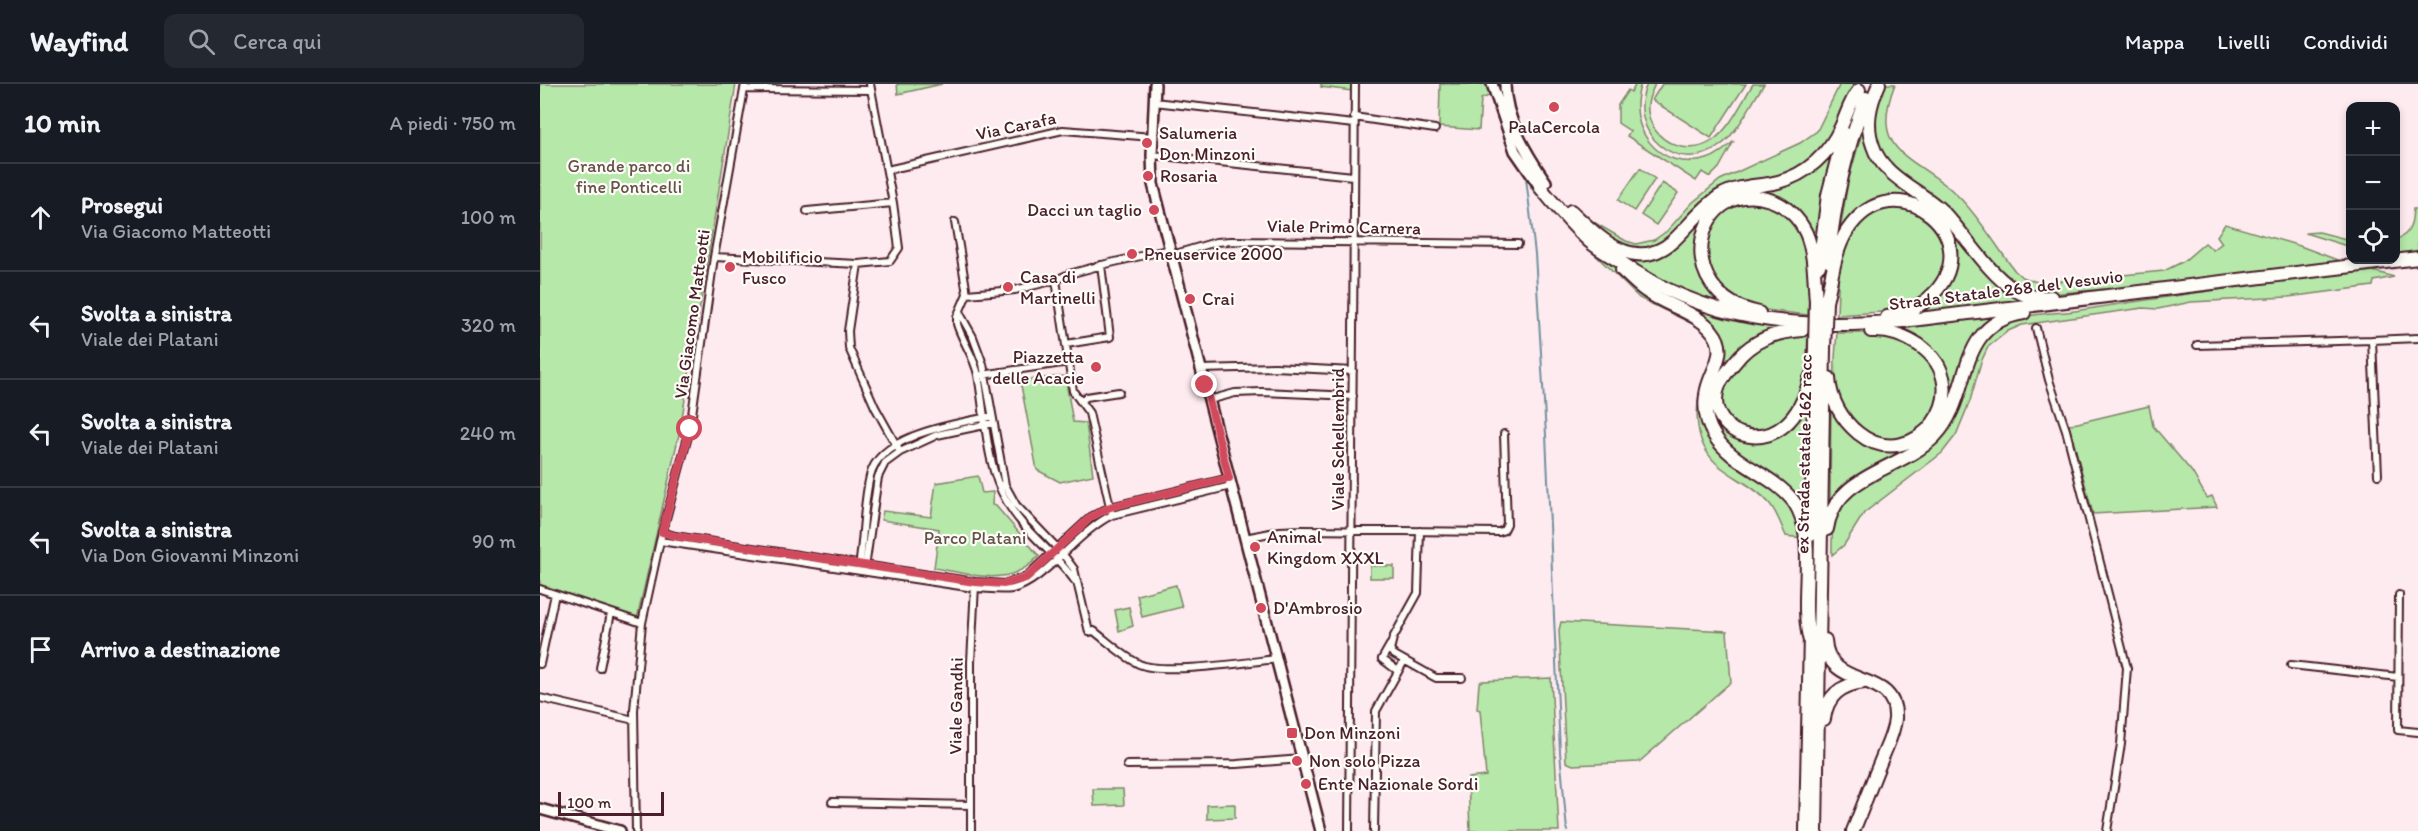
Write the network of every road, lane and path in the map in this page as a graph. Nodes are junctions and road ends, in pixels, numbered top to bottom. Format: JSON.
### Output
{"nodes":[{"id":1,"x":1155,"y":84,"type":"edge"},
{"id":2,"x":1355,"y":84,"type":"edge"},
{"id":3,"x":1492,"y":84,"type":"edge"},
{"id":4,"x":1505,"y":84,"type":"edge"},
{"id":5,"x":1873,"y":84,"type":"edge"},
{"id":6,"x":1879,"y":84,"type":"edge"},
{"id":7,"x":744,"y":87,"type":"edge"},
{"id":8,"x":870,"y":87,"type":"edge"},
{"id":9,"x":1861,"y":87,"type":"edge"},
{"id":10,"x":1154,"y":102,"type":"junction"},
{"id":11,"x":1354,"y":121,"type":"junction"},
{"id":12,"x":1435,"y":129,"type":"dead end"},
{"id":13,"x":1153,"y":137,"type":"junction"},
{"id":14,"x":1152,"y":156,"type":"junction"},
{"id":15,"x":886,"y":170,"type":"junction"},
{"id":16,"x":1353,"y":176,"type":"junction"},
{"id":17,"x":1543,"y":184,"type":"junction"},
{"id":18,"x":893,"y":203,"type":"junction"},
{"id":19,"x":807,"y":211,"type":"dead end"},
{"id":20,"x":1571,"y":212,"type":"junction"},
{"id":21,"x":955,"y":222,"type":"dead end"},
{"id":22,"x":1589,"y":241,"type":"junction"},
{"id":23,"x":1354,"y":243,"type":"junction"},
{"id":24,"x":1518,"y":244,"type":"dead end"},
{"id":25,"x":1171,"y":252,"type":"junction"},
{"id":26,"x":1611,"y":256,"type":"junction"},
{"id":27,"x":714,"y":257,"type":"junction"},
{"id":28,"x":2418,"y":258,"type":"edge"},
{"id":29,"x":858,"y":264,"type":"junction"},
{"id":30,"x":1101,"y":265,"type":"junction"},
{"id":31,"x":1056,"y":280,"type":"junction"},
{"id":32,"x":967,"y":294,"type":"junction"},
{"id":33,"x":2121,"y":295,"type":"junction"},
{"id":34,"x":2098,"y":298,"type":"junction"},
{"id":35,"x":1821,"y":302,"type":"junction"},
{"id":36,"x":1807,"y":324,"type":"junction"},
{"id":37,"x":1832,"y":325,"type":"junction"},
{"id":38,"x":1850,"y":325,"type":"junction"},
{"id":39,"x":2036,"y":328,"type":"dead end"},
{"id":40,"x":2418,"y":338,"type":"edge"},
{"id":41,"x":2372,"y":340,"type":"junction"},
{"id":42,"x":1066,"y":344,"type":"junction"},
{"id":43,"x":2197,"y":345,"type":"dead end"},
{"id":44,"x":1819,"y":348,"type":"junction"},
{"id":45,"x":1069,"y":362,"type":"junction"},
{"id":46,"x":1201,"y":369,"type":"junction"},
{"id":47,"x":1353,"y":371,"type":"junction"},
{"id":48,"x":981,"y":375,"type":"junction"},
{"id":49,"x":1119,"y":392,"type":"dead end"},
{"id":50,"x":1353,"y":396,"type":"junction"},
{"id":51,"x":1209,"y":400,"type":"junction"},
{"id":52,"x":1081,"y":402,"type":"junction"},
{"id":53,"x":988,"y":420,"type":"junction"},
{"id":54,"x":1504,"y":434,"type":"dead end"},
{"id":55,"x":896,"y":445,"type":"junction"},
{"id":56,"x":900,"y":452,"type":"junction"},
{"id":57,"x":2378,"y":475,"type":"dead end"},
{"id":58,"x":1230,"y":482,"type":"junction"},
{"id":59,"x":1111,"y":511,"type":"junction"},
{"id":60,"x":1808,"y":529,"type":"junction"},
{"id":61,"x":1353,"y":531,"type":"junction"},
{"id":62,"x":1420,"y":531,"type":"junction"},
{"id":63,"x":662,"y":532,"type":"junction"},
{"id":64,"x":1245,"y":538,"type":"junction"},
{"id":65,"x":660,"y":541,"type":"junction"},
{"id":66,"x":1059,"y":550,"type":"junction"},
{"id":67,"x":1053,"y":555,"type":"junction"},
{"id":68,"x":862,"y":567,"type":"junction"},
{"id":69,"x":1821,"y":568,"type":"junction"},
{"id":70,"x":975,"y":585,"type":"junction"},
{"id":71,"x":1078,"y":586,"type":"junction"},
{"id":72,"x":540,"y":589,"type":"edge"},
{"id":73,"x":555,"y":594,"type":"junction"},
{"id":74,"x":2399,"y":595,"type":"dead end"},
{"id":75,"x":611,"y":613,"type":"junction"},
{"id":76,"x":642,"y":623,"type":"junction"},
{"id":77,"x":1390,"y":644,"type":"junction"},
{"id":78,"x":1277,"y":659,"type":"junction"},
{"id":79,"x":1404,"y":661,"type":"junction"},
{"id":80,"x":540,"y":664,"type":"edge"},
{"id":81,"x":2291,"y":665,"type":"dead end"},
{"id":82,"x":600,"y":668,"type":"dead end"},
{"id":83,"x":1398,"y":671,"type":"junction"},
{"id":84,"x":1462,"y":678,"type":"dead end"},
{"id":85,"x":2398,"y":678,"type":"junction"},
{"id":86,"x":1868,"y":682,"type":"junction"},
{"id":87,"x":540,"y":698,"type":"edge"},
{"id":88,"x":634,"y":720,"type":"junction"},
{"id":89,"x":2418,"y":732,"type":"edge"},
{"id":90,"x":1302,"y":759,"type":"junction"},
{"id":91,"x":1127,"y":765,"type":"dead end"},
{"id":92,"x":832,"y":802,"type":"dead end"},
{"id":93,"x":971,"y":805,"type":"junction"},
{"id":94,"x":540,"y":809,"type":"edge"},
{"id":95,"x":620,"y":831,"type":"edge"},
{"id":96,"x":636,"y":831,"type":"edge"},
{"id":97,"x":971,"y":831,"type":"edge"},
{"id":98,"x":1321,"y":831,"type":"edge"},
{"id":99,"x":1349,"y":831,"type":"edge"},
{"id":100,"x":1374,"y":831,"type":"edge"},
{"id":101,"x":1806,"y":831,"type":"edge"},
{"id":102,"x":1817,"y":831,"type":"edge"},
{"id":103,"x":1853,"y":831,"type":"edge"},
{"id":104,"x":2107,"y":831,"type":"edge"}],
"edges":[{"from":1,"to":10,"type":"street"},
{"from":2,"to":11,"type":"street","name":"Viale Schellembrid"},
{"from":3,"to":17,"type":"street"},
{"from":4,"to":17,"type":"street"},
{"from":5,"to":35,"type":"highway","name":"ex Strada statale 162 racc"},
{"from":6,"to":33,"type":"highway"},
{"from":7,"to":8,"type":"street"},
{"from":7,"to":27,"type":"street","name":"Via Giacomo Matteotti"},
{"from":8,"to":15,"type":"street"},
{"from":9,"to":20,"type":"highway"},
{"from":9,"to":35,"type":"highway","name":"ex Strada statale 162 racc"},
{"from":10,"to":11,"type":"street"},
{"from":10,"to":13,"type":"street"},
{"from":11,"to":12,"type":"street"},
{"from":11,"to":16,"type":"street","name":"Viale Schellembrid"},
{"from":13,"to":14,"type":"street"},
{"from":13,"to":15,"type":"street","name":"Via Carafa"},
{"from":14,"to":16,"type":"street"},
{"from":14,"to":25,"type":"street"},
{"from":15,"to":18,"type":"street"},
{"from":16,"to":23,"type":"street","name":"Viale Schellembrid"},
{"from":17,"to":20,"type":"highway","name":"Strada Statale 268 del Vesuvio"},
{"from":17,"to":22,"type":"highway","name":"Strada Statale 268 del Vesuvio"},
{"from":18,"to":19,"type":"street"},
{"from":18,"to":29,"type":"street"},
{"from":20,"to":26,"type":"highway","name":"Strada Statale 268 del Vesuvio"},
{"from":21,"to":32,"type":"street"},
{"from":22,"to":26,"type":"highway","name":"Strada Statale 268 del Vesuvio"},
{"from":22,"to":60,"type":"highway"},
{"from":23,"to":24,"type":"street","name":"Viale Primo Carnera"},
{"from":23,"to":25,"type":"street","name":"Viale Primo Carnera"},
{"from":23,"to":47,"type":"street","name":"Viale Schellembrid"},
{"from":25,"to":30,"type":"street","name":"Viale Primo Carnera"},
{"from":25,"to":46,"type":"street"},
{"from":26,"to":36,"type":"highway","name":"Strada Statale 268 del Vesuvio"},
{"from":27,"to":29,"type":"street"},
{"from":27,"to":63,"type":"street","name":"Via Giacomo Matteotti"},
{"from":28,"to":33,"type":"highway","name":"Strada Statale 268 del Vesuvio"},
{"from":29,"to":55,"type":"street"},
{"from":30,"to":31,"type":"street","name":"Viale Primo Carnera"},
{"from":30,"to":42,"type":"street"},
{"from":31,"to":32,"type":"street","name":"Viale Primo Carnera"},
{"from":31,"to":42,"type":"street"},
{"from":32,"to":48,"type":"street"},
{"from":33,"to":34,"type":"highway","name":"Strada Statale 268 del Vesuvio"},
{"from":34,"to":38,"type":"highway","name":"Strada Statale 268 del Vesuvio"},
{"from":34,"to":69,"type":"highway"},
{"from":35,"to":36,"type":"highway"},
{"from":35,"to":37,"type":"highway"},
{"from":35,"to":44,"type":"highway","name":"ex Strada statale 162 racc","bridge":true},
{"from":36,"to":37,"type":"highway","name":"Strada Statale 268 del Vesuvio"},
{"from":37,"to":38,"type":"highway","name":"Strada Statale 268 del Vesuvio"},
{"from":37,"to":44,"type":"highway"},
{"from":38,"to":44,"type":"highway"},
{"from":39,"to":104,"type":"street"},
{"from":40,"to":41,"type":"street"},
{"from":41,"to":43,"type":"street"},
{"from":41,"to":57,"type":"street"},
{"from":42,"to":45,"type":"street"},
{"from":44,"to":60,"type":"highway","name":"ex Strada statale 162 racc"},
{"from":44,"to":69,"type":"highway","name":"ex Strada statale 162 racc"},
{"from":45,"to":48,"type":"street"},
{"from":45,"to":52,"type":"street"},
{"from":46,"to":47,"type":"street"},
{"from":46,"to":51,"type":"street"},
{"from":47,"to":50,"type":"street","name":"Viale Schellembrid"},
{"from":48,"to":53,"type":"street"},
{"from":49,"to":52,"type":"street"},
{"from":50,"to":51,"type":"street"},
{"from":50,"to":61,"type":"street","name":"Viale Schellembrid"},
{"from":51,"to":58,"type":"street"},
{"from":52,"to":59,"type":"street"},
{"from":53,"to":55,"type":"street"},
{"from":53,"to":56,"type":"street"},
{"from":53,"to":66,"type":"street"},
{"from":53,"to":67,"type":"street"},
{"from":54,"to":62,"type":"street"},
{"from":55,"to":56,"type":"street"},
{"from":55,"to":68,"type":"street"},
{"from":56,"to":68,"type":"street"},
{"from":58,"to":59,"type":"street"},
{"from":58,"to":64,"type":"street"},
{"from":59,"to":66,"type":"street"},
{"from":60,"to":101,"type":"highway","name":"ex Strada statale 162 racc"},
{"from":61,"to":62,"type":"street"},
{"from":61,"to":64,"type":"street"},
{"from":61,"to":99,"type":"street","name":"Viale Schellembrid"},
{"from":62,"to":77,"type":"street"},
{"from":63,"to":65,"type":"street","name":"Via Giacomo Matteotti"},
{"from":63,"to":68,"type":"street"},
{"from":64,"to":78,"type":"street"},
{"from":65,"to":68,"type":"street"},
{"from":65,"to":76,"type":"street","name":"Via Giacomo Matteotti"},
{"from":66,"to":67,"type":"street"},
{"from":66,"to":71,"type":"street"},
{"from":67,"to":70,"type":"street"},
{"from":67,"to":71,"type":"street"},
{"from":68,"to":70,"type":"street"},
{"from":69,"to":86,"type":"highway"},
{"from":69,"to":102,"type":"highway","name":"ex Strada statale 162 racc"},
{"from":70,"to":93,"type":"street","name":"Viale Gandhi"},
{"from":71,"to":78,"type":"street"},
{"from":72,"to":73,"type":"street"},
{"from":73,"to":75,"type":"street"},
{"from":73,"to":80,"type":"street"},
{"from":74,"to":85,"type":"street"},
{"from":75,"to":76,"type":"street"},
{"from":75,"to":82,"type":"street"},
{"from":76,"to":88,"type":"street","name":"Via Giacomo Matteotti"},
{"from":77,"to":79,"type":"street"},
{"from":77,"to":83,"type":"street"},
{"from":78,"to":90,"type":"street"},
{"from":79,"to":83,"type":"street"},
{"from":79,"to":84,"type":"street"},
{"from":81,"to":85,"type":"street"},
{"from":83,"to":100,"type":"street"},
{"from":85,"to":89,"type":"street"},
{"from":86,"to":102,"type":"highway"},
{"from":86,"to":103,"type":"highway"},
{"from":87,"to":88,"type":"street"},
{"from":88,"to":96,"type":"street","name":"Via Giacomo Matteotti"},
{"from":90,"to":91,"type":"street"},
{"from":90,"to":98,"type":"street"},
{"from":92,"to":93,"type":"street"},
{"from":93,"to":97,"type":"street","name":"Viale Gandhi"},
{"from":94,"to":95,"type":"street"}]}
